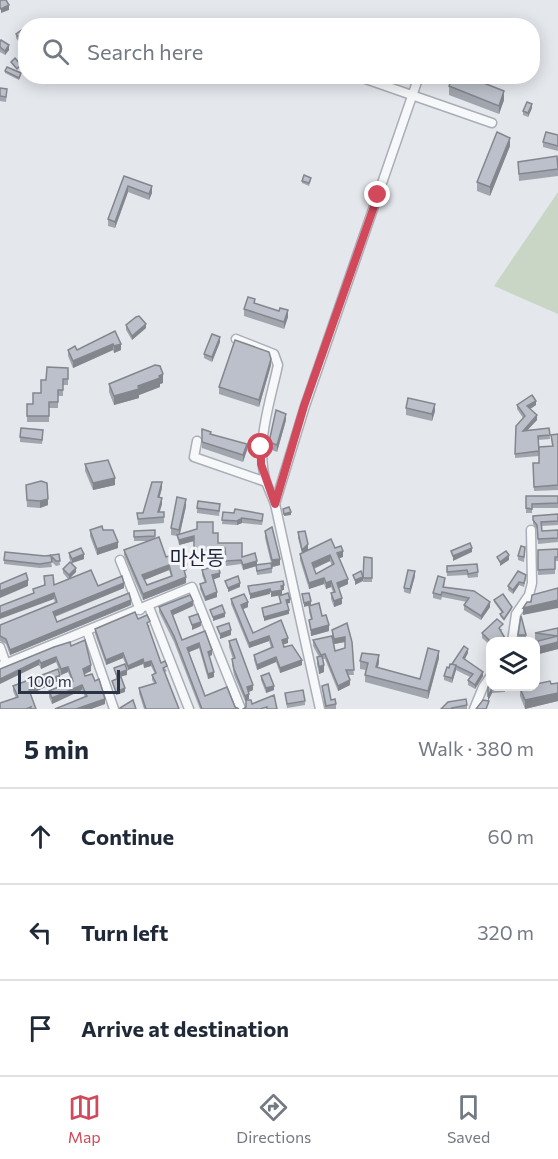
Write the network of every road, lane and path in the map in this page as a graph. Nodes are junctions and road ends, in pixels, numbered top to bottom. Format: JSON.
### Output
{"nodes":[{"id":1,"x":380,"y":84,"type":"edge"},
{"id":2,"x":416,"y":84,"type":"edge"},
{"id":3,"x":412,"y":95,"type":"junction"},
{"id":4,"x":492,"y":123,"type":"dead end"},
{"id":5,"x":236,"y":339,"type":"edge"},
{"id":6,"x":197,"y":441,"type":"dead end"},
{"id":7,"x":266,"y":482,"type":"junction"},
{"id":8,"x":275,"y":504,"type":"junction"},
{"id":9,"x":531,"y":530,"type":"dead end"},
{"id":10,"x":120,"y":560,"type":"dead end"},
{"id":11,"x":144,"y":608,"type":"junction"},
{"id":12,"x":87,"y":631,"type":"junction"},
{"id":13,"x":513,"y":637,"type":"edge"},
{"id":14,"x":0,"y":647,"type":"edge"},
{"id":15,"x":3,"y":665,"type":"edge"},
{"id":16,"x":486,"y":683,"type":"edge"},
{"id":17,"x":114,"y":709,"type":"edge"},
{"id":18,"x":189,"y":709,"type":"edge"},
{"id":19,"x":240,"y":709,"type":"edge"},
{"id":20,"x":320,"y":709,"type":"edge"},
{"id":21,"x":474,"y":709,"type":"edge"}],
"edges":[{"from":1,"to":3,"type":"street"},
{"from":2,"to":3,"type":"street"},
{"from":3,"to":4,"type":"street"},
{"from":3,"to":8,"type":"street"},
{"from":5,"to":7,"type":"street"},
{"from":6,"to":7,"type":"street"},
{"from":7,"to":8,"type":"street"},
{"from":8,"to":20,"type":"street"},
{"from":9,"to":13,"type":"street"},
{"from":10,"to":11,"type":"street"},
{"from":11,"to":12,"type":"street"},
{"from":11,"to":18,"type":"street"},
{"from":11,"to":19,"type":"street"},
{"from":12,"to":15,"type":"street"},
{"from":12,"to":17,"type":"street"},
{"from":14,"to":15,"type":"street"},
{"from":16,"to":21,"type":"street"}]}
